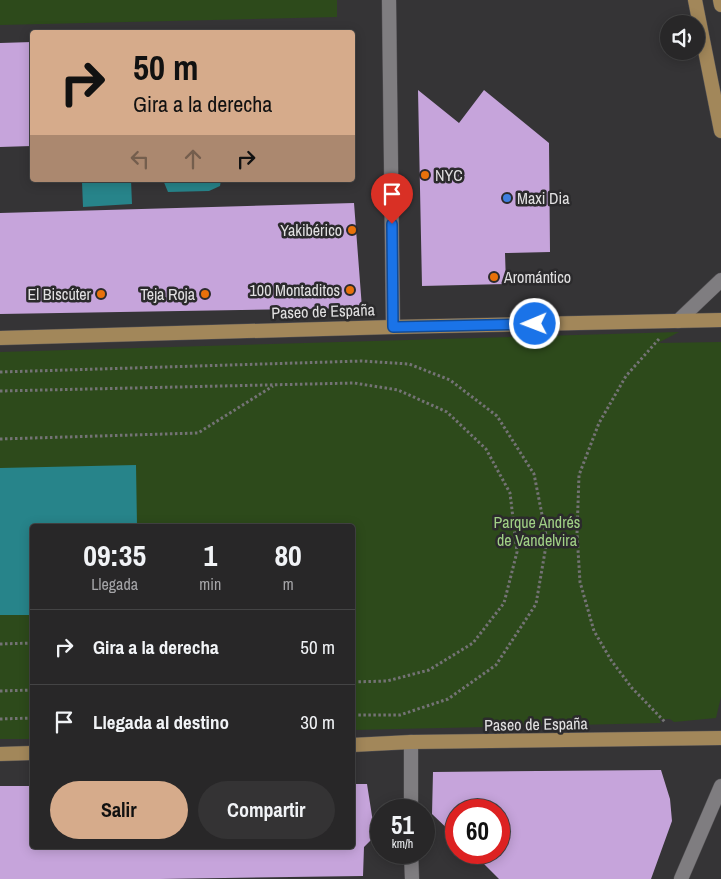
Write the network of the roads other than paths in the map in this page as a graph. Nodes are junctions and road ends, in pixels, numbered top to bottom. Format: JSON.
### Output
{"nodes":[{"id":1,"x":389,"y":0,"type":"edge"},
{"id":2,"x":695,"y":0,"type":"edge"},
{"id":3,"x":720,"y":0,"type":"edge"},
{"id":4,"x":721,"y":4,"type":"edge"},
{"id":5,"x":721,"y":132,"type":"edge"},
{"id":6,"x":721,"y":280,"type":"edge"},
{"id":7,"x":721,"y":320,"type":"edge"},
{"id":8,"x":678,"y":321,"type":"junction"},
{"id":9,"x":393,"y":327,"type":"junction"},
{"id":10,"x":0,"y":338,"type":"edge"},
{"id":11,"x":721,"y":738,"type":"edge"},
{"id":12,"x":411,"y":742,"type":"junction"},
{"id":13,"x":355,"y":745,"type":"edge"},
{"id":14,"x":30,"y":753,"type":"edge"},
{"id":15,"x":0,"y":754,"type":"edge"},
{"id":16,"x":721,"y":786,"type":"edge"},
{"id":17,"x":411,"y":799,"type":"edge"},
{"id":18,"x":411,"y":864,"type":"edge"},
{"id":19,"x":412,"y":879,"type":"edge"},
{"id":20,"x":681,"y":879,"type":"edge"}],
"edges":[{"from":1,"to":9,"type":"street"},
{"from":2,"to":5,"type":"main road"},
{"from":3,"to":4,"type":"main road"},
{"from":6,"to":8,"type":"street"},
{"from":7,"to":8,"type":"main road","name":"Paseo de España"},
{"from":8,"to":9,"type":"main road","name":"Paseo de España"},
{"from":9,"to":10,"type":"main road","name":"Paseo de España"},
{"from":11,"to":12,"type":"main road","name":"Paseo de España"},
{"from":12,"to":13,"type":"main road","name":"Paseo de España"},
{"from":12,"to":17,"type":"street"},
{"from":14,"to":15,"type":"main road"},
{"from":16,"to":20,"type":"street"},
{"from":18,"to":19,"type":"street"}]}
